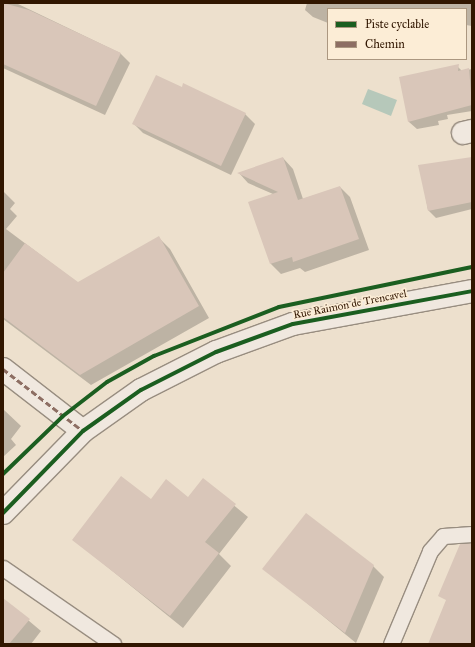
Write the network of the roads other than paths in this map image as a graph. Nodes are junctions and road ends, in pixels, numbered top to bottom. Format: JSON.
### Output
{"nodes":[{"id":1,"x":472,"y":291,"type":"edge"},
{"id":2,"x":3,"y":369,"type":"edge"},
{"id":3,"x":83,"y":431,"type":"junction"},
{"id":4,"x":3,"y":513,"type":"edge"},
{"id":5,"x":472,"y":534,"type":"edge"},
{"id":6,"x":3,"y":568,"type":"edge"},
{"id":7,"x":113,"y":644,"type":"edge"},
{"id":8,"x":391,"y":644,"type":"edge"}],
"edges":[{"from":1,"to":3,"type":"street","name":"Rue Raimon de Trencavel"},
{"from":2,"to":3,"type":"street"},
{"from":3,"to":4,"type":"street","name":"Rue Raimon de Trencavel"},
{"from":5,"to":8,"type":"lane"},
{"from":6,"to":7,"type":"lane"}]}
